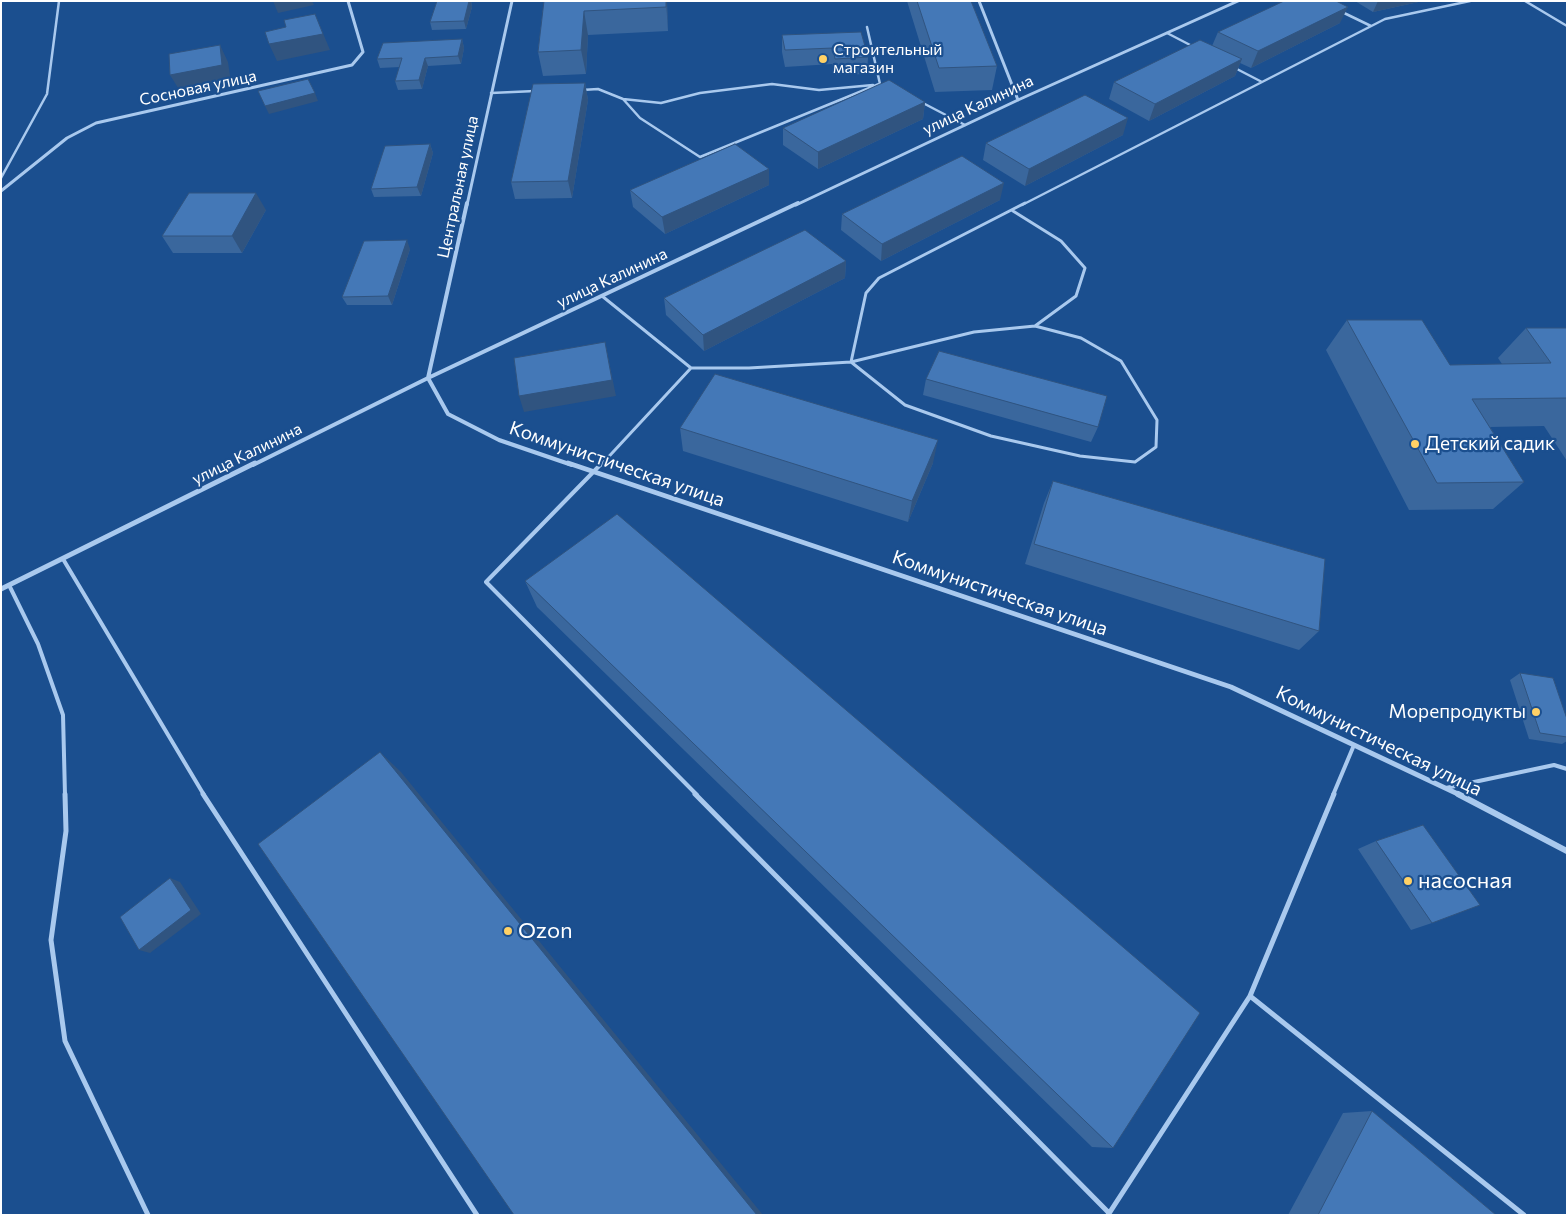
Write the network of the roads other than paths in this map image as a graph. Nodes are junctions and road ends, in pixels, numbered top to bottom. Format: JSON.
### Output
{"nodes":[{"id":1,"x":59,"y":1,"type":"edge"},
{"id":2,"x":348,"y":1,"type":"edge"},
{"id":3,"x":512,"y":1,"type":"edge"},
{"id":4,"x":979,"y":1,"type":"edge"},
{"id":5,"x":1238,"y":1,"type":"edge"},
{"id":6,"x":1470,"y":1,"type":"edge"},
{"id":7,"x":1526,"y":1,"type":"edge"},
{"id":8,"x":1338,"y":10,"type":"edge"},
{"id":9,"x":1371,"y":26,"type":"junction"},
{"id":10,"x":1567,"y":26,"type":"edge"},
{"id":11,"x":867,"y":27,"type":"dead end"},
{"id":12,"x":1167,"y":33,"type":"junction"},
{"id":13,"x":1202,"y":51,"type":"edge"},
{"id":14,"x":1228,"y":65,"type":"edge"},
{"id":15,"x":1262,"y":82,"type":"junction"},
{"id":16,"x":879,"y":84,"type":"junction"},
{"id":17,"x":887,"y":87,"type":"edge"},
{"id":18,"x":579,"y":90,"type":"edge"},
{"id":19,"x":540,"y":91,"type":"edge"},
{"id":20,"x":491,"y":93,"type":"junction"},
{"id":21,"x":623,"y":99,"type":"junction"},
{"id":22,"x":1018,"y":100,"type":"junction"},
{"id":23,"x":919,"y":101,"type":"edge"},
{"id":24,"x":965,"y":125,"type":"junction"},
{"id":25,"x":1,"y":178,"type":"edge"},
{"id":26,"x":1,"y":191,"type":"edge"},
{"id":27,"x":1013,"y":210,"type":"junction"},
{"id":28,"x":602,"y":296,"type":"junction"},
{"id":29,"x":1035,"y":326,"type":"junction"},
{"id":30,"x":851,"y":362,"type":"junction"},
{"id":31,"x":691,"y":368,"type":"junction"},
{"id":32,"x":428,"y":378,"type":"junction"},
{"id":33,"x":594,"y":472,"type":"junction"},
{"id":34,"x":63,"y":558,"type":"junction"},
{"id":35,"x":9,"y":585,"type":"junction"},
{"id":36,"x":1,"y":589,"type":"edge"},
{"id":37,"x":1354,"y":745,"type":"junction"},
{"id":38,"x":1567,"y":769,"type":"edge"},
{"id":39,"x":1446,"y":788,"type":"junction"},
{"id":40,"x":1567,"y":851,"type":"edge"},
{"id":41,"x":1250,"y":996,"type":"junction"},
{"id":42,"x":1109,"y":1214,"type":"edge"},
{"id":43,"x":148,"y":1215,"type":"edge"},
{"id":44,"x":477,"y":1215,"type":"edge"},
{"id":45,"x":1524,"y":1215,"type":"edge"}],
"edges":[{"from":1,"to":25,"type":"lane"},
{"from":2,"to":26,"type":"street","name":"Сосновая улица"},
{"from":3,"to":20,"type":"street","name":"Центральная улица"},
{"from":4,"to":22,"type":"street"},
{"from":5,"to":12,"type":"street","name":"улица Калинина"},
{"from":6,"to":9,"type":"lane"},
{"from":7,"to":10,"type":"lane"},
{"from":8,"to":9,"type":"lane"},
{"from":9,"to":15,"type":"lane"},
{"from":11,"to":16,"type":"lane"},
{"from":12,"to":13,"type":"lane"},
{"from":12,"to":22,"type":"street","name":"улица Калинина"},
{"from":14,"to":15,"type":"lane"},
{"from":15,"to":27,"type":"lane"},
{"from":16,"to":17,"type":"lane"},
{"from":16,"to":21,"type":"lane"},
{"from":16,"to":21,"type":"lane"},
{"from":18,"to":21,"type":"lane"},
{"from":19,"to":20,"type":"lane"},
{"from":20,"to":32,"type":"street","name":"Центральная улица"},
{"from":22,"to":24,"type":"street","name":"улица Калинина"},
{"from":23,"to":24,"type":"lane"},
{"from":24,"to":28,"type":"street","name":"улица Калинина"},
{"from":27,"to":29,"type":"lane"},
{"from":27,"to":30,"type":"lane"},
{"from":28,"to":31,"type":"lane"},
{"from":28,"to":32,"type":"street","name":"улица Калинина"},
{"from":29,"to":30,"type":"lane"},
{"from":29,"to":30,"type":"lane"},
{"from":30,"to":31,"type":"lane"},
{"from":31,"to":33,"type":"lane"},
{"from":32,"to":33,"type":"street","name":"Коммунистическая улица"},
{"from":32,"to":34,"type":"street","name":"улица Калинина"},
{"from":33,"to":37,"type":"street","name":"Коммунистическая улица"},
{"from":33,"to":42,"type":"lane"},
{"from":34,"to":35,"type":"street","name":"улица Калинина"},
{"from":34,"to":44,"type":"lane"},
{"from":35,"to":36,"type":"street","name":"улица Калинина"},
{"from":35,"to":43,"type":"lane"},
{"from":37,"to":39,"type":"street","name":"Коммунистическая улица"},
{"from":37,"to":41,"type":"lane"},
{"from":38,"to":39,"type":"lane"},
{"from":39,"to":40,"type":"street","name":"Коммунистическая улица"},
{"from":41,"to":42,"type":"lane"},
{"from":41,"to":45,"type":"lane"}]}
